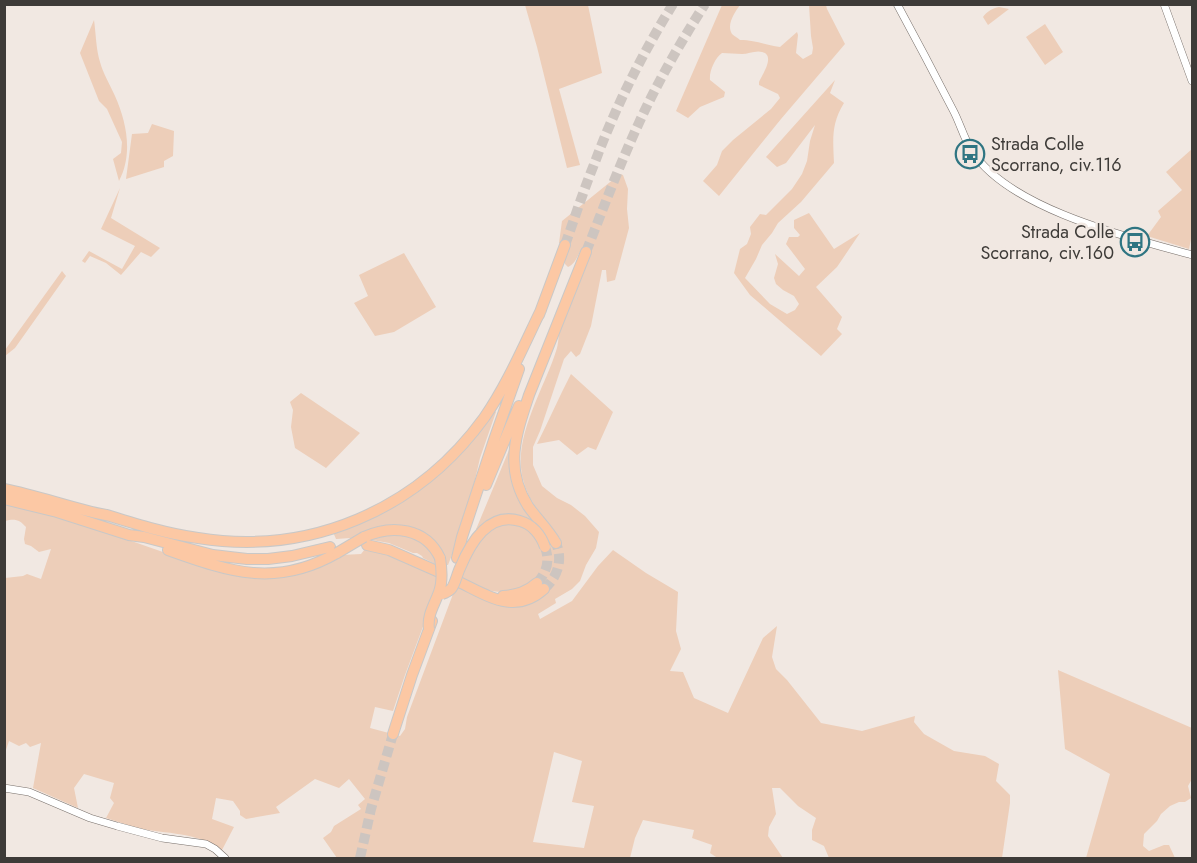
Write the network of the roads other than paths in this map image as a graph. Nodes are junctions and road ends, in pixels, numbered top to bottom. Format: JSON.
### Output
{"nodes":[{"id":1,"x":897,"y":4,"type":"edge"},
{"id":2,"x":1164,"y":4,"type":"edge"},
{"id":3,"x":1192,"y":81,"type":"edge"},
{"id":4,"x":565,"y":245,"type":"tunnel mouth"},
{"id":5,"x":586,"y":252,"type":"tunnel mouth"},
{"id":6,"x":1192,"y":255,"type":"edge"},
{"id":7,"x":541,"y":310,"type":"junction"},
{"id":8,"x":551,"y":337,"type":"junction"},
{"id":9,"x":4,"y":489,"type":"edge"},
{"id":10,"x":4,"y":499,"type":"edge"},
{"id":11,"x":92,"y":512,"type":"junction"},
{"id":12,"x":129,"y":534,"type":"junction"},
{"id":13,"x":366,"y":541,"type":"junction"},
{"id":14,"x":333,"y":550,"type":"junction"},
{"id":15,"x":236,"y":558,"type":"junction"},
{"id":16,"x":457,"y":558,"type":"junction"},
{"id":17,"x":439,"y":572,"type":"dead end"},
{"id":18,"x":457,"y":581,"type":"dead end"},
{"id":19,"x":541,"y":586,"type":"tunnel mouth"},
{"id":20,"x":442,"y":594,"type":"junction"},
{"id":21,"x":429,"y":629,"type":"junction"},
{"id":22,"x":393,"y":734,"type":"tunnel mouth"},
{"id":23,"x":4,"y":788,"type":"edge"},
{"id":24,"x":225,"y":858,"type":"edge"}],
"edges":[{"from":1,"to":6,"type":"street"},
{"from":2,"to":3,"type":"street"},
{"from":4,"to":7,"type":"highway"},
{"from":5,"to":8,"type":"highway"},
{"from":7,"to":11,"type":"highway"},
{"from":7,"to":16,"type":"highway"},
{"from":8,"to":16,"type":"highway"},
{"from":8,"to":20,"type":"highway","bridge":true},
{"from":9,"to":11,"type":"highway"},
{"from":10,"to":12,"type":"highway"},
{"from":11,"to":15,"type":"highway"},
{"from":12,"to":14,"type":"highway"},
{"from":12,"to":15,"type":"highway"},
{"from":13,"to":14,"type":"highway","bridge":true},
{"from":13,"to":17,"type":"highway"},
{"from":13,"to":21,"type":"highway","bridge":true},
{"from":14,"to":15,"type":"highway"},
{"from":16,"to":20,"type":"highway"},
{"from":18,"to":19,"type":"highway"},
{"from":20,"to":21,"type":"highway","bridge":true},
{"from":21,"to":22,"type":"highway"},
{"from":23,"to":24,"type":"street"}]}
